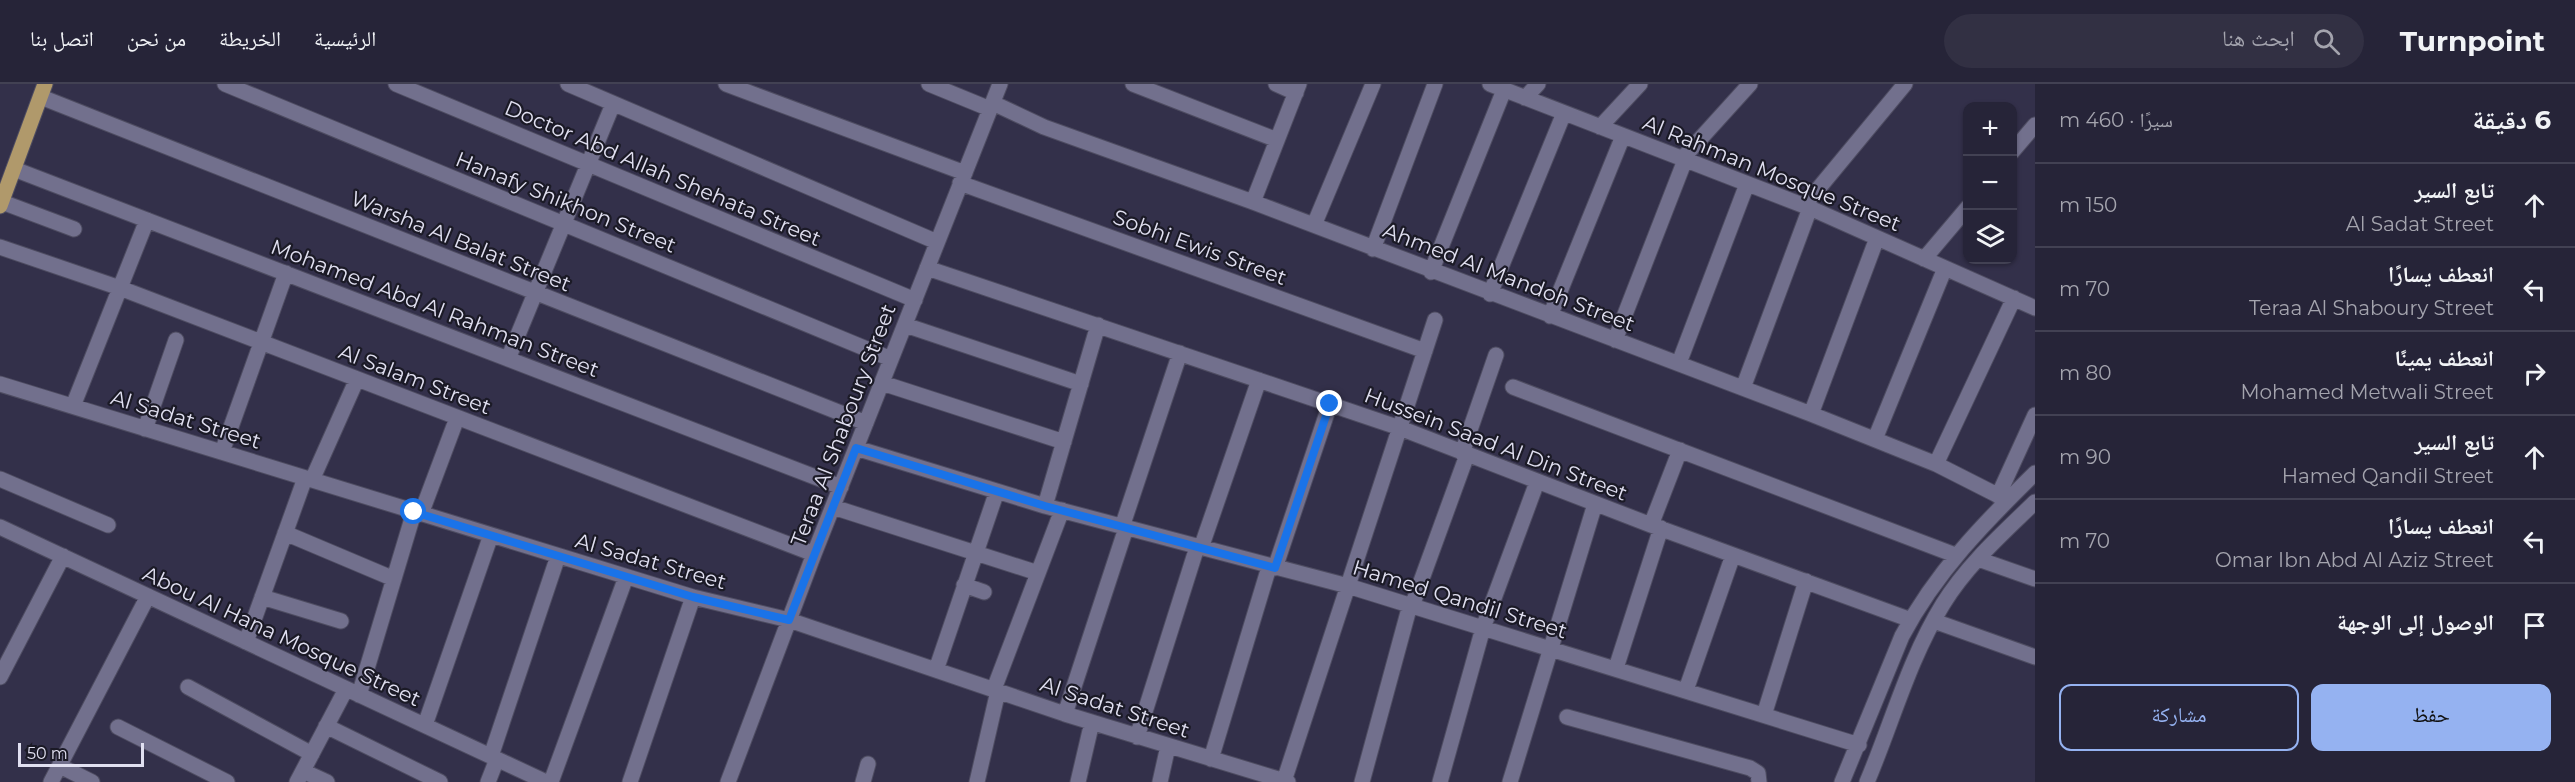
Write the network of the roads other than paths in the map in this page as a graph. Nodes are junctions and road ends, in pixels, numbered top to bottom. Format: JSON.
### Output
{"nodes":[{"id":1,"x":225,"y":84,"type":"edge"},
{"id":2,"x":396,"y":84,"type":"edge"},
{"id":3,"x":567,"y":84,"type":"edge"},
{"id":4,"x":726,"y":84,"type":"edge"},
{"id":5,"x":929,"y":84,"type":"edge"},
{"id":6,"x":1000,"y":84,"type":"edge"},
{"id":7,"x":1133,"y":84,"type":"edge"},
{"id":8,"x":1276,"y":84,"type":"edge"},
{"id":9,"x":1373,"y":84,"type":"edge"},
{"id":10,"x":1435,"y":84,"type":"edge"},
{"id":11,"x":1538,"y":84,"type":"edge"},
{"id":12,"x":1640,"y":84,"type":"edge"},
{"id":13,"x":1750,"y":84,"type":"edge"},
{"id":14,"x":1905,"y":84,"type":"edge"},
{"id":15,"x":1497,"y":87,"type":"edge"},
{"id":16,"x":1298,"y":88,"type":"edge"},
{"id":17,"x":43,"y":91,"type":"edge"},
{"id":18,"x":1525,"y":98,"type":"junction"},
{"id":19,"x":613,"y":104,"type":"junction"},
{"id":20,"x":991,"y":106,"type":"junction"},
{"id":21,"x":1564,"y":113,"type":"junction"},
{"id":22,"x":2035,"y":124,"type":"edge"},
{"id":23,"x":1600,"y":127,"type":"junction"},
{"id":24,"x":1623,"y":136,"type":"junction"},
{"id":25,"x":1277,"y":140,"type":"junction"},
{"id":26,"x":2017,"y":147,"type":"edge"},
{"id":27,"x":1683,"y":160,"type":"junction"},
{"id":28,"x":588,"y":165,"type":"junction"},
{"id":29,"x":14,"y":169,"type":"junction"},
{"id":30,"x":963,"y":178,"type":"junction"},
{"id":31,"x":1747,"y":184,"type":"junction"},
{"id":32,"x":1253,"y":202,"type":"junction"},
{"id":33,"x":1,"y":204,"type":"edge"},
{"id":34,"x":1807,"y":207,"type":"junction"},
{"id":35,"x":1965,"y":210,"type":"edge"},
{"id":36,"x":147,"y":220,"type":"junction"},
{"id":37,"x":564,"y":223,"type":"junction"},
{"id":38,"x":1314,"y":225,"type":"junction"},
{"id":39,"x":74,"y":229,"type":"dead end"},
{"id":40,"x":1877,"y":238,"type":"junction"},
{"id":41,"x":937,"y":242,"type":"junction"},
{"id":42,"x":0,"y":247,"type":"edge"},
{"id":43,"x":1372,"y":249,"type":"junction"},
{"id":44,"x":1924,"y":259,"type":"junction"},
{"id":45,"x":927,"y":268,"type":"junction"},
{"id":46,"x":1945,"y":268,"type":"junction"},
{"id":47,"x":1431,"y":272,"type":"junction"},
{"id":48,"x":286,"y":273,"type":"junction"},
{"id":49,"x":120,"y":288,"type":"junction"},
{"id":50,"x":536,"y":293,"type":"junction"},
{"id":51,"x":1490,"y":294,"type":"junction"},
{"id":52,"x":2014,"y":298,"type":"junction"},
{"id":53,"x":915,"y":300,"type":"junction"},
{"id":54,"x":2035,"y":308,"type":"edge"},
{"id":55,"x":1550,"y":316,"type":"junction"},
{"id":56,"x":1435,"y":320,"type":"dead end"},
{"id":57,"x":905,"y":325,"type":"junction"},
{"id":58,"x":1098,"y":325,"type":"junction"},
{"id":59,"x":176,"y":340,"type":"dead end"},
{"id":60,"x":1615,"y":340,"type":"junction"},
{"id":61,"x":261,"y":342,"type":"junction"},
{"id":62,"x":1425,"y":351,"type":"junction"},
{"id":63,"x":1180,"y":353,"type":"junction"},
{"id":64,"x":1496,"y":355,"type":"dead end"},
{"id":65,"x":891,"y":358,"type":"junction"},
{"id":66,"x":508,"y":359,"type":"junction"},
{"id":67,"x":1679,"y":363,"type":"junction"},
{"id":68,"x":357,"y":379,"type":"junction"},
{"id":69,"x":1259,"y":380,"type":"junction"},
{"id":70,"x":882,"y":383,"type":"junction"},
{"id":71,"x":0,"y":384,"type":"edge"},
{"id":72,"x":1081,"y":384,"type":"junction"},
{"id":73,"x":1513,"y":387,"type":"dead end"},
{"id":74,"x":1743,"y":388,"type":"junction"},
{"id":75,"x":1330,"y":404,"type":"junction"},
{"id":76,"x":73,"y":406,"type":"junction"},
{"id":77,"x":1811,"y":414,"type":"junction"},
{"id":78,"x":2035,"y":415,"type":"edge"},
{"id":79,"x":458,"y":418,"type":"junction"},
{"id":80,"x":866,"y":423,"type":"junction"},
{"id":81,"x":1400,"y":428,"type":"junction"},
{"id":82,"x":145,"y":429,"type":"junction"},
{"id":83,"x":1875,"y":440,"type":"junction"},
{"id":84,"x":1064,"y":442,"type":"junction"},
{"id":85,"x":856,"y":448,"type":"junction"},
{"id":86,"x":1680,"y":450,"type":"junction"},
{"id":87,"x":222,"y":452,"type":"junction"},
{"id":88,"x":1465,"y":454,"type":"junction"},
{"id":89,"x":1936,"y":464,"type":"junction"},
{"id":90,"x":2035,"y":473,"type":"edge"},
{"id":91,"x":0,"y":479,"type":"edge"},
{"id":92,"x":308,"y":479,"type":"junction"},
{"id":93,"x":1537,"y":482,"type":"junction"},
{"id":94,"x":841,"y":487,"type":"junction"},
{"id":95,"x":997,"y":491,"type":"junction"},
{"id":96,"x":2003,"y":498,"type":"junction"},
{"id":97,"x":2035,"y":502,"type":"edge"},
{"id":98,"x":1595,"y":504,"type":"junction"},
{"id":99,"x":1045,"y":506,"type":"junction"},
{"id":100,"x":833,"y":507,"type":"junction"},
{"id":101,"x":1062,"y":510,"type":"junction"},
{"id":102,"x":417,"y":513,"type":"junction"},
{"id":103,"x":108,"y":525,"type":"dead end"},
{"id":104,"x":1124,"y":527,"type":"junction"},
{"id":105,"x":1656,"y":527,"type":"junction"},
{"id":106,"x":2,"y":532,"type":"edge"},
{"id":107,"x":285,"y":533,"type":"junction"},
{"id":108,"x":491,"y":536,"type":"junction"},
{"id":109,"x":1199,"y":548,"type":"junction"},
{"id":110,"x":975,"y":553,"type":"junction"},
{"id":111,"x":814,"y":554,"type":"junction"},
{"id":112,"x":1734,"y":555,"type":"junction"},
{"id":113,"x":1956,"y":555,"type":"junction"},
{"id":114,"x":63,"y":556,"type":"junction"},
{"id":115,"x":558,"y":556,"type":"junction"},
{"id":116,"x":1978,"y":559,"type":"junction"},
{"id":117,"x":1272,"y":567,"type":"junction"},
{"id":118,"x":1038,"y":573,"type":"junction"},
{"id":119,"x":626,"y":577,"type":"junction"},
{"id":120,"x":394,"y":579,"type":"junction"},
{"id":121,"x":2035,"y":579,"type":"edge"},
{"id":122,"x":1806,"y":581,"type":"junction"},
{"id":123,"x":964,"y":585,"type":"junction"},
{"id":124,"x":1348,"y":586,"type":"junction"},
{"id":125,"x":984,"y":592,"type":"dead end"},
{"id":126,"x":148,"y":596,"type":"junction"},
{"id":127,"x":262,"y":597,"type":"junction"},
{"id":128,"x":693,"y":597,"type":"junction"},
{"id":129,"x":1411,"y":606,"type":"junction"},
{"id":130,"x":789,"y":620,"type":"junction"},
{"id":131,"x":1911,"y":620,"type":"junction"},
{"id":132,"x":341,"y":621,"type":"dead end"},
{"id":133,"x":1934,"y":621,"type":"junction"},
{"id":134,"x":1483,"y":628,"type":"junction"},
{"id":135,"x":246,"y":642,"type":"junction"},
{"id":136,"x":1550,"y":649,"type":"junction"},
{"id":137,"x":2035,"y":657,"type":"edge"},
{"id":138,"x":1616,"y":668,"type":"junction"},
{"id":139,"x":936,"y":670,"type":"junction"},
{"id":140,"x":0,"y":677,"type":"edge"},
{"id":141,"x":188,"y":687,"type":"dead end"},
{"id":142,"x":996,"y":690,"type":"junction"},
{"id":143,"x":1686,"y":690,"type":"junction"},
{"id":144,"x":353,"y":692,"type":"junction"},
{"id":145,"x":1065,"y":714,"type":"junction"},
{"id":146,"x":1764,"y":715,"type":"junction"},
{"id":147,"x":1567,"y":717,"type":"dead end"},
{"id":148,"x":1092,"y":722,"type":"junction"},
{"id":149,"x":425,"y":725,"type":"junction"},
{"id":150,"x":326,"y":726,"type":"junction"},
{"id":151,"x":118,"y":727,"type":"dead end"},
{"id":152,"x":1137,"y":736,"type":"junction"},
{"id":153,"x":1859,"y":745,"type":"junction"},
{"id":154,"x":1168,"y":746,"type":"junction"},
{"id":155,"x":312,"y":754,"type":"junction"},
{"id":156,"x":494,"y":758,"type":"junction"},
{"id":157,"x":1210,"y":759,"type":"junction"},
{"id":158,"x":868,"y":764,"type":"dead end"},
{"id":159,"x":60,"y":766,"type":"junction"},
{"id":160,"x":300,"y":776,"type":"edge"},
{"id":161,"x":1286,"y":781,"type":"edge"},
{"id":162,"x":51,"y":782,"type":"edge"},
{"id":163,"x":92,"y":782,"type":"edge"},
{"id":164,"x":228,"y":782,"type":"edge"},
{"id":165,"x":327,"y":782,"type":"edge"},
{"id":166,"x":440,"y":782,"type":"edge"},
{"id":167,"x":488,"y":782,"type":"edge"},
{"id":168,"x":546,"y":782,"type":"edge"},
{"id":169,"x":551,"y":782,"type":"edge"},
{"id":170,"x":630,"y":782,"type":"edge"},
{"id":171,"x":728,"y":782,"type":"edge"},
{"id":172,"x":863,"y":782,"type":"edge"},
{"id":173,"x":977,"y":782,"type":"edge"},
{"id":174,"x":1078,"y":782,"type":"edge"},
{"id":175,"x":1160,"y":782,"type":"edge"},
{"id":176,"x":1362,"y":782,"type":"edge"},
{"id":177,"x":1440,"y":782,"type":"edge"},
{"id":178,"x":1510,"y":782,"type":"edge"},
{"id":179,"x":1759,"y":782,"type":"edge"},
{"id":180,"x":1842,"y":782,"type":"edge"},
{"id":181,"x":1867,"y":782,"type":"edge"}],
"edges":[{"from":1,"to":37,"type":"street","name":"Hanafy Shikhon Street"},
{"from":2,"to":28,"type":"street","name":"Doctor Abd Allah Shehata Street"},
{"from":3,"to":19,"type":"street"},
{"from":4,"to":30,"type":"street","name":"Sobhi Ewis Street"},
{"from":5,"to":20,"type":"street","name":"Ahmed Al Mandoh Street"},
{"from":6,"to":20,"type":"street","name":"Teraa Al Shaboury Street"},
{"from":7,"to":25,"type":"street"},
{"from":8,"to":16,"type":"street"},
{"from":9,"to":38,"type":"street"},
{"from":10,"to":43,"type":"street"},
{"from":11,"to":18,"type":"street"},
{"from":12,"to":23,"type":"street"},
{"from":13,"to":27,"type":"street"},
{"from":14,"to":34,"type":"street"},
{"from":15,"to":18,"type":"street","name":"Al Rahman Mosque Street"},
{"from":15,"to":47,"type":"street"},
{"from":16,"to":25,"type":"street"},
{"from":17,"to":29,"type":"main road"},
{"from":17,"to":50,"type":"street","name":"Warsha Al Balat Street"},
{"from":18,"to":21,"type":"street","name":"Al Rahman Mosque Street"},
{"from":19,"to":28,"type":"street"},
{"from":19,"to":41,"type":"street"},
{"from":20,"to":30,"type":"street","name":"Teraa Al Shaboury Street"},
{"from":20,"to":32,"type":"street","name":"Ahmed Al Mandoh Street"},
{"from":21,"to":23,"type":"street","name":"Al Rahman Mosque Street"},
{"from":21,"to":51,"type":"street"},
{"from":22,"to":26,"type":"street"},
{"from":23,"to":24,"type":"street","name":"Al Rahman Mosque Street"},
{"from":24,"to":27,"type":"street","name":"Al Rahman Mosque Street"},
{"from":24,"to":55,"type":"street"},
{"from":25,"to":32,"type":"street"},
{"from":27,"to":31,"type":"street","name":"Al Rahman Mosque Street"},
{"from":27,"to":60,"type":"street"},
{"from":28,"to":37,"type":"street"},
{"from":28,"to":53,"type":"street","name":"Doctor Abd Allah Shehata Street"},
{"from":29,"to":33,"type":"main road"},
{"from":29,"to":36,"type":"street","name":"Mohamed Abd Al Rahman Street"},
{"from":30,"to":41,"type":"street","name":"Teraa Al Shaboury Street"},
{"from":30,"to":62,"type":"street","name":"Sobhi Ewis Street"},
{"from":31,"to":34,"type":"street","name":"Al Rahman Mosque Street"},
{"from":31,"to":67,"type":"street"},
{"from":32,"to":38,"type":"street","name":"Ahmed Al Mandoh Street"},
{"from":33,"to":39,"type":"street"},
{"from":34,"to":40,"type":"street","name":"Al Rahman Mosque Street"},
{"from":34,"to":74,"type":"street"},
{"from":35,"to":44,"type":"street"},
{"from":36,"to":48,"type":"street","name":"Mohamed Abd Al Rahman Street"},
{"from":36,"to":49,"type":"street"},
{"from":37,"to":50,"type":"street"},
{"from":37,"to":65,"type":"street","name":"Hanafy Shikhon Street"},
{"from":38,"to":43,"type":"street","name":"Ahmed Al Mandoh Street"},
{"from":40,"to":44,"type":"street","name":"Al Rahman Mosque Street"},
{"from":40,"to":77,"type":"street"},
{"from":41,"to":45,"type":"street","name":"Teraa Al Shaboury Street"},
{"from":42,"to":49,"type":"street","name":"Al Salam Street"},
{"from":43,"to":47,"type":"street","name":"Ahmed Al Mandoh Street"},
{"from":44,"to":46,"type":"street","name":"Al Rahman Mosque Street"},
{"from":45,"to":53,"type":"street","name":"Teraa Al Shaboury Street"},
{"from":45,"to":58,"type":"street","name":"Hussein Saad Al Din Street"},
{"from":46,"to":52,"type":"street","name":"Al Rahman Mosque Street"},
{"from":46,"to":83,"type":"street"},
{"from":47,"to":51,"type":"street","name":"Ahmed Al Mandoh Street"},
{"from":48,"to":61,"type":"street"},
{"from":48,"to":66,"type":"street","name":"Mohamed Abd Al Rahman Street"},
{"from":49,"to":61,"type":"street","name":"Al Salam Street"},
{"from":49,"to":76,"type":"street"},
{"from":50,"to":66,"type":"street"},
{"from":50,"to":80,"type":"street","name":"Warsha Al Balat Street"},
{"from":51,"to":55,"type":"street","name":"Ahmed Al Mandoh Street"},
{"from":52,"to":54,"type":"street","name":"Al Rahman Mosque Street"},
{"from":52,"to":89,"type":"street"},
{"from":53,"to":57,"type":"street","name":"Teraa Al Shaboury Street"},
{"from":55,"to":60,"type":"street","name":"Ahmed Al Mandoh Street"},
{"from":56,"to":62,"type":"street"},
{"from":57,"to":65,"type":"street","name":"Teraa Al Shaboury Street"},
{"from":57,"to":72,"type":"street"},
{"from":58,"to":63,"type":"street","name":"Hussein Saad Al Din Street"},
{"from":58,"to":72,"type":"street"},
{"from":59,"to":82,"type":"street"},
{"from":60,"to":67,"type":"street","name":"Ahmed Al Mandoh Street"},
{"from":61,"to":68,"type":"street","name":"Al Salam Street"},
{"from":61,"to":87,"type":"street"},
{"from":62,"to":81,"type":"street"},
{"from":63,"to":69,"type":"street","name":"Hussein Saad Al Din Street"},
{"from":63,"to":104,"type":"street"},
{"from":64,"to":88,"type":"street"},
{"from":65,"to":70,"type":"street","name":"Teraa Al Shaboury Street"},
{"from":66,"to":94,"type":"street","name":"Mohamed Abd Al Rahman Street"},
{"from":67,"to":74,"type":"street","name":"Ahmed Al Mandoh Street"},
{"from":68,"to":79,"type":"street","name":"Al Salam Street"},
{"from":68,"to":92,"type":"street"},
{"from":69,"to":75,"type":"street","name":"Hussein Saad Al Din Street"},
{"from":69,"to":109,"type":"street"},
{"from":70,"to":80,"type":"street","name":"Teraa Al Shaboury Street"},
{"from":70,"to":84,"type":"street"},
{"from":71,"to":76,"type":"street","name":"Al Sadat Street"},
{"from":72,"to":84,"type":"street"},
{"from":73,"to":86,"type":"street"},
{"from":74,"to":77,"type":"street","name":"Ahmed Al Mandoh Street"},
{"from":75,"to":81,"type":"street","name":"Hussein Saad Al Din Street"},
{"from":75,"to":117,"type":"street"},
{"from":76,"to":82,"type":"street","name":"Al Sadat Street"},
{"from":77,"to":83,"type":"street","name":"Ahmed Al Mandoh Street"},
{"from":78,"to":96,"type":"street"},
{"from":79,"to":102,"type":"street"},
{"from":79,"to":111,"type":"street","name":"Al Salam Street"},
{"from":80,"to":85,"type":"street","name":"Teraa Al Shaboury Street"},
{"from":81,"to":88,"type":"street","name":"Hussein Saad Al Din Street"},
{"from":81,"to":124,"type":"street"},
{"from":82,"to":87,"type":"street","name":"Al Sadat Street"},
{"from":83,"to":89,"type":"street","name":"Ahmed Al Mandoh Street"},
{"from":84,"to":99,"type":"street"},
{"from":85,"to":94,"type":"street","name":"Teraa Al Shaboury Street"},
{"from":85,"to":95,"type":"street","name":"Hamed Qandil Street"},
{"from":86,"to":105,"type":"street"},
{"from":86,"to":113,"type":"street"},
{"from":87,"to":92,"type":"street","name":"Al Sadat Street"},
{"from":88,"to":93,"type":"street","name":"Hussein Saad Al Din Street"},
{"from":88,"to":129,"type":"street"},
{"from":89,"to":96,"type":"street","name":"Ahmed Al Mandoh Street"},
{"from":90,"to":96,"type":"street"},
{"from":91,"to":103,"type":"street"},
{"from":92,"to":102,"type":"street","name":"Al Sadat Street"},
{"from":92,"to":107,"type":"street"},
{"from":93,"to":98,"type":"street","name":"Hussein Saad Al Din Street"},
{"from":93,"to":134,"type":"street"},
{"from":94,"to":100,"type":"street","name":"Teraa Al Shaboury Street"},
{"from":95,"to":99,"type":"street","name":"Hamed Qandil Street"},
{"from":95,"to":110,"type":"street"},
{"from":96,"to":113,"type":"street"},
{"from":97,"to":116,"type":"street"},
{"from":98,"to":105,"type":"street","name":"Hussein Saad Al Din Street"},
{"from":98,"to":136,"type":"street"},
{"from":99,"to":101,"type":"street","name":"Hamed Qandil Street"},
{"from":100,"to":110,"type":"street"},
{"from":100,"to":111,"type":"street","name":"Teraa Al Shaboury Street"},
{"from":101,"to":104,"type":"street","name":"Hamed Qandil Street"},
{"from":101,"to":118,"type":"street"},
{"from":102,"to":108,"type":"street","name":"Al Sadat Street"},
{"from":102,"to":120,"type":"street"},
{"from":104,"to":109,"type":"street","name":"Hamed Qandil Street"},
{"from":104,"to":145,"type":"street"},
{"from":105,"to":112,"type":"street","name":"Hussein Saad Al Din Street"},
{"from":105,"to":138,"type":"street"},
{"from":106,"to":114,"type":"street","name":"Abou Al Hana Mosque Street"},
{"from":107,"to":120,"type":"street"},
{"from":107,"to":127,"type":"street"},
{"from":108,"to":115,"type":"street","name":"Al Sadat Street"},
{"from":108,"to":149,"type":"street"},
{"from":109,"to":117,"type":"street","name":"Hamed Qandil Street"},
{"from":109,"to":152,"type":"street"},
{"from":110,"to":118,"type":"street"},
{"from":110,"to":123,"type":"street"},
{"from":111,"to":130,"type":"street","name":"Teraa Al Shaboury Street"},
{"from":112,"to":122,"type":"street","name":"Hussein Saad Al Din Street"},
{"from":112,"to":143,"type":"street"},
{"from":113,"to":131,"type":"street"},
{"from":114,"to":126,"type":"street","name":"Abou Al Hana Mosque Street"},
{"from":114,"to":140,"type":"street"},
{"from":115,"to":119,"type":"street","name":"Al Sadat Street"},
{"from":115,"to":156,"type":"street"},
{"from":116,"to":121,"type":"street"},
{"from":116,"to":133,"type":"street"},
{"from":117,"to":124,"type":"street","name":"Hamed Qandil Street"},
{"from":117,"to":157,"type":"street"},
{"from":118,"to":142,"type":"street"},
{"from":119,"to":128,"type":"street","name":"Al Sadat Street"},
{"from":119,"to":169,"type":"street"},
{"from":120,"to":144,"type":"street"},
{"from":122,"to":131,"type":"street","name":"Hussein Saad Al Din Street"},
{"from":122,"to":146,"type":"street"},
{"from":123,"to":125,"type":"street"},
{"from":123,"to":139,"type":"street"},
{"from":124,"to":129,"type":"street","name":"Hamed Qandil Street"},
{"from":124,"to":161,"type":"street"},
{"from":126,"to":135,"type":"street","name":"Abou Al Hana Mosque Street"},
{"from":126,"to":159,"type":"street"},
{"from":127,"to":132,"type":"street"},
{"from":127,"to":135,"type":"street"},
{"from":128,"to":130,"type":"street","name":"Al Sadat Street"},
{"from":128,"to":170,"type":"street"},
{"from":129,"to":134,"type":"street","name":"Hamed Qandil Street"},
{"from":129,"to":176,"type":"street"},
{"from":130,"to":139,"type":"street","name":"Al Sadat Street"},
{"from":130,"to":171,"type":"street","name":"Teraa Al Shaboury Street"},
{"from":131,"to":153,"type":"street"},
{"from":133,"to":137,"type":"street"},
{"from":133,"to":181,"type":"street"},
{"from":134,"to":136,"type":"street","name":"Hamed Qandil Street"},
{"from":134,"to":177,"type":"street"},
{"from":135,"to":144,"type":"street","name":"Abou Al Hana Mosque Street"},
{"from":136,"to":138,"type":"street","name":"Hamed Qandil Street"},
{"from":136,"to":178,"type":"street"},
{"from":138,"to":143,"type":"street","name":"Hamed Qandil Street"},
{"from":139,"to":142,"type":"street","name":"Al Sadat Street"},
{"from":141,"to":155,"type":"street"},
{"from":142,"to":145,"type":"street","name":"Al Sadat Street"},
{"from":142,"to":173,"type":"street"},
{"from":143,"to":146,"type":"street","name":"Hamed Qandil Street"},
{"from":144,"to":149,"type":"street","name":"Abou Al Hana Mosque Street"},
{"from":144,"to":150,"type":"street"},
{"from":145,"to":148,"type":"street","name":"Al Sadat Street"},
{"from":146,"to":153,"type":"street","name":"Hamed Qandil Street"},
{"from":147,"to":179,"type":"street"},
{"from":148,"to":152,"type":"street","name":"Al Sadat Street"},
{"from":148,"to":174,"type":"street"},
{"from":149,"to":156,"type":"street","name":"Abou Al Hana Mosque Street"},
{"from":150,"to":155,"type":"street"},
{"from":150,"to":166,"type":"street"},
{"from":151,"to":164,"type":"street"},
{"from":152,"to":154,"type":"street","name":"Al Sadat Street"},
{"from":153,"to":180,"type":"street"},
{"from":154,"to":157,"type":"street","name":"Al Sadat Street"},
{"from":154,"to":175,"type":"street"},
{"from":155,"to":160,"type":"street"},
{"from":156,"to":167,"type":"street"},
{"from":156,"to":168,"type":"street","name":"Abou Al Hana Mosque Street"},
{"from":157,"to":161,"type":"street","name":"Al Sadat Street"},
{"from":158,"to":172,"type":"street"},
{"from":159,"to":162,"type":"street"},
{"from":159,"to":163,"type":"street"},
{"from":160,"to":165,"type":"street"}]}
